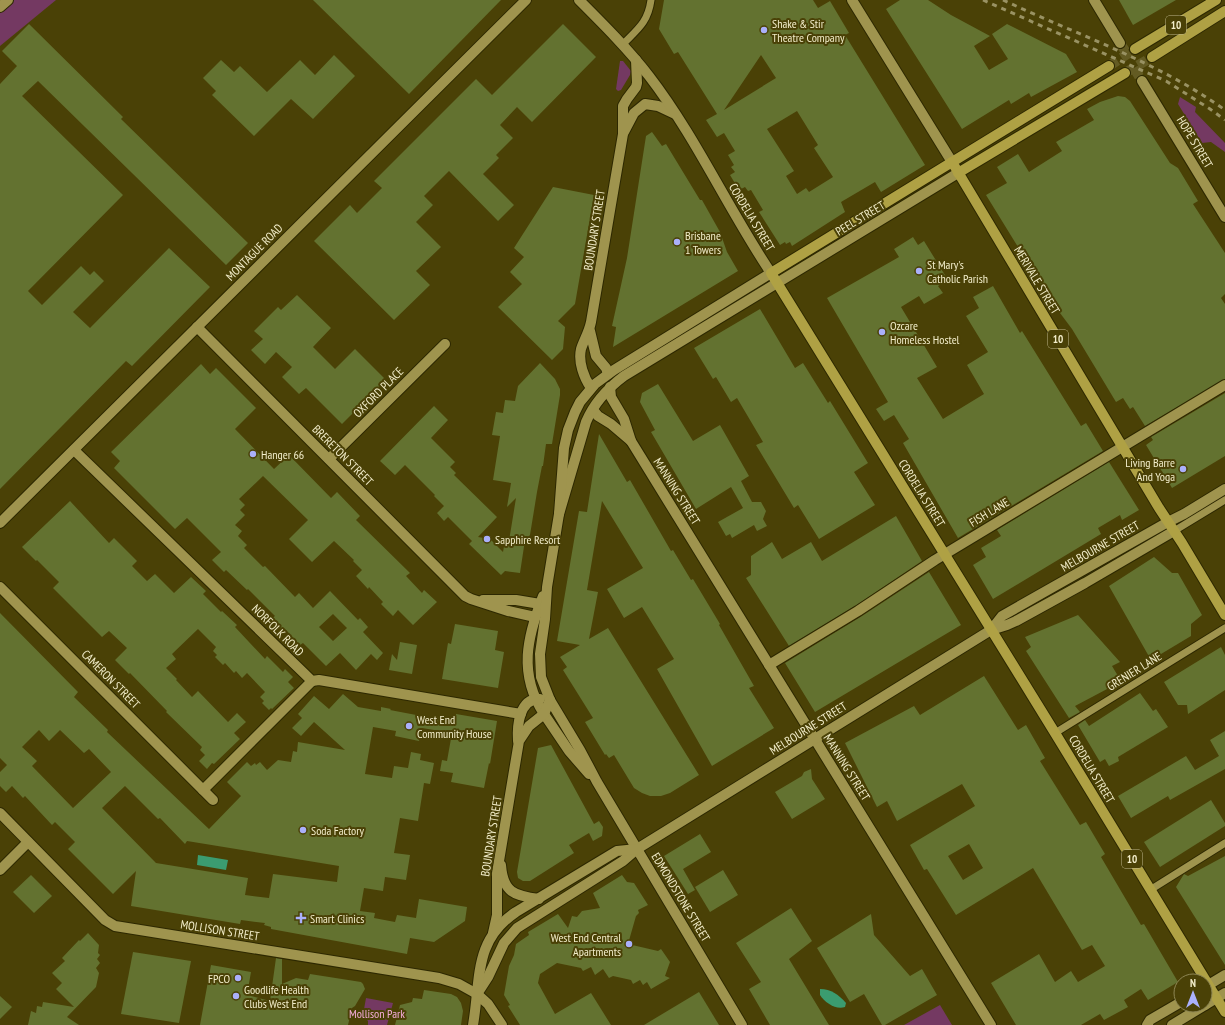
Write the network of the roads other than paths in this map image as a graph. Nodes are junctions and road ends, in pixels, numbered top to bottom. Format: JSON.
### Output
{"nodes":[{"id":1,"x":8,"y":0,"type":"edge"},
{"id":2,"x":526,"y":0,"type":"edge"},
{"id":3,"x":579,"y":0,"type":"edge"},
{"id":4,"x":651,"y":0,"type":"edge"},
{"id":5,"x":852,"y":0,"type":"edge"},
{"id":6,"x":1094,"y":0,"type":"edge"},
{"id":7,"x":1216,"y":0,"type":"edge"},
{"id":8,"x":0,"y":7,"type":"edge"},
{"id":9,"x":1225,"y":11,"type":"edge"},
{"id":10,"x":1120,"y":43,"type":"tunnel mouth"},
{"id":11,"x":623,"y":44,"type":"junction"},
{"id":12,"x":1135,"y":49,"type":"tunnel mouth"},
{"id":13,"x":1152,"y":57,"type":"tunnel mouth"},
{"id":14,"x":636,"y":60,"type":"junction"},
{"id":15,"x":1109,"y":66,"type":"tunnel mouth"},
{"id":16,"x":1125,"y":73,"type":"tunnel mouth"},
{"id":17,"x":1142,"y":81,"type":"tunnel mouth"},
{"id":18,"x":675,"y":114,"type":"junction"},
{"id":19,"x":623,"y":134,"type":"junction"},
{"id":20,"x":952,"y":162,"type":"junction"},
{"id":21,"x":958,"y":173,"type":"junction"},
{"id":22,"x":1225,"y":217,"type":"edge"},
{"id":23,"x":771,"y":273,"type":"junction"},
{"id":24,"x":778,"y":283,"type":"junction"},
{"id":25,"x":196,"y":327,"type":"junction"},
{"id":26,"x":590,"y":331,"type":"junction"},
{"id":27,"x":445,"y":344,"type":"dead end"},
{"id":28,"x":608,"y":374,"type":"junction"},
{"id":29,"x":1225,"y":386,"type":"edge"},
{"id":30,"x":610,"y":387,"type":"junction"},
{"id":31,"x":591,"y":388,"type":"junction"},
{"id":32,"x":593,"y":410,"type":"junction"},
{"id":33,"x":631,"y":441,"type":"junction"},
{"id":34,"x":1123,"y":447,"type":"junction"},
{"id":35,"x":74,"y":450,"type":"junction"},
{"id":36,"x":329,"y":459,"type":"junction"},
{"id":37,"x":1225,"y":489,"type":"edge"},
{"id":38,"x":1225,"y":500,"type":"edge"},
{"id":39,"x":559,"y":514,"type":"junction"},
{"id":40,"x":1168,"y":522,"type":"junction"},
{"id":41,"x":0,"y":523,"type":"edge"},
{"id":42,"x":1174,"y":531,"type":"junction"},
{"id":43,"x":945,"y":554,"type":"junction"},
{"id":44,"x":0,"y":587,"type":"edge"},
{"id":45,"x":547,"y":587,"type":"junction"},
{"id":46,"x":471,"y":599,"type":"junction"},
{"id":47,"x":540,"y":604,"type":"junction"},
{"id":48,"x":1225,"y":615,"type":"edge"},
{"id":49,"x":535,"y":617,"type":"junction"},
{"id":50,"x":1225,"y":628,"type":"edge"},
{"id":51,"x":992,"y":630,"type":"junction"},
{"id":52,"x":769,"y":665,"type":"junction"},
{"id":53,"x":312,"y":681,"type":"junction"},
{"id":54,"x":535,"y":699,"type":"junction"},
{"id":55,"x":550,"y":700,"type":"junction"},
{"id":56,"x":521,"y":714,"type":"junction"},
{"id":57,"x":544,"y":714,"type":"junction"},
{"id":58,"x":1055,"y":733,"type":"junction"},
{"id":59,"x":815,"y":739,"type":"junction"},
{"id":60,"x":518,"y":743,"type":"junction"},
{"id":61,"x":597,"y":782,"type":"junction"},
{"id":62,"x":203,"y":790,"type":"junction"},
{"id":63,"x":213,"y":800,"type":"dead end"},
{"id":64,"x":0,"y":813,"type":"edge"},
{"id":65,"x":28,"y":842,"type":"junction"},
{"id":66,"x":1225,"y":843,"type":"edge"},
{"id":67,"x":637,"y":849,"type":"junction"},
{"id":68,"x":500,"y":855,"type":"junction"},
{"id":69,"x":0,"y":870,"type":"edge"},
{"id":70,"x":1150,"y":890,"type":"junction"},
{"id":71,"x":538,"y":899,"type":"junction"},
{"id":72,"x":493,"y":933,"type":"junction"},
{"id":73,"x":1199,"y":973,"type":"edge"},
{"id":74,"x":1225,"y":975,"type":"edge"},
{"id":75,"x":1213,"y":982,"type":"edge"},
{"id":76,"x":477,"y":994,"type":"junction"},
{"id":77,"x":1221,"y":995,"type":"edge"},
{"id":78,"x":1173,"y":1007,"type":"edge"},
{"id":79,"x":1225,"y":1012,"type":"edge"},
{"id":80,"x":1192,"y":1013,"type":"edge"},
{"id":81,"x":473,"y":1025,"type":"edge"},
{"id":82,"x":502,"y":1025,"type":"edge"},
{"id":83,"x":742,"y":1025,"type":"edge"},
{"id":84,"x":991,"y":1025,"type":"edge"},
{"id":85,"x":1147,"y":1025,"type":"edge"},
{"id":86,"x":1172,"y":1025,"type":"edge"}],
"edges":[{"from":1,"to":8,"type":"street"},
{"from":2,"to":25,"type":"street","name":"MONTAGUE ROAD"},
{"from":3,"to":11,"type":"street","name":"CORDELIA STREET"},
{"from":4,"to":11,"type":"lane"},
{"from":5,"to":20,"type":"street","name":"MERIVALE STREET"},
{"from":6,"to":10,"type":"street"},
{"from":7,"to":12,"type":"main road","number":"10"},
{"from":9,"to":13,"type":"main road","number":"10"},
{"from":11,"to":14,"type":"street","name":"CORDELIA STREET"},
{"from":14,"to":18,"type":"street","name":"CORDELIA STREET"},
{"from":14,"to":19,"type":"street","name":"BOUNDARY STREET"},
{"from":15,"to":20,"type":"main road","name":"PEEL STREET"},
{"from":16,"to":21,"type":"main road","name":"PEEL STREET"},
{"from":17,"to":22,"type":"street","name":"HOPE STREET"},
{"from":18,"to":19,"type":"street","name":"BOUNDARY STREET"},
{"from":18,"to":23,"type":"street","name":"CORDELIA STREET"},
{"from":19,"to":26,"type":"street","name":"BOUNDARY STREET"},
{"from":20,"to":21,"type":"main road","name":"MERIVALE STREET"},
{"from":20,"to":23,"type":"main road","name":"PEEL STREET"},
{"from":21,"to":24,"type":"street","name":"PEEL STREET"},
{"from":21,"to":34,"type":"main road","name":"MERIVALE STREET","number":"10"},
{"from":23,"to":24,"type":"main road","name":"CORDELIA STREET","number":"10"},
{"from":23,"to":28,"type":"street","name":"PEEL STREET"},
{"from":24,"to":30,"type":"street","name":"PEEL STREET"},
{"from":24,"to":43,"type":"main road","name":"CORDELIA STREET","number":"10"},
{"from":25,"to":35,"type":"street","name":"MONTAGUE ROAD"},
{"from":25,"to":36,"type":"street","name":"BRERETON STREET"},
{"from":26,"to":28,"type":"street","name":"BOUNDARY STREET"},
{"from":26,"to":31,"type":"street","name":"BOUNDARY STREET"},
{"from":27,"to":36,"type":"street","name":"OXFORD PLACE"},
{"from":28,"to":30,"type":"street","name":"MANNING STREET"},
{"from":28,"to":31,"type":"street"},
{"from":29,"to":34,"type":"street","name":"FISH LANE"},
{"from":30,"to":32,"type":"street"},
{"from":30,"to":33,"type":"street","name":"MANNING STREET"},
{"from":31,"to":32,"type":"street","name":"BOUNDARY STREET"},
{"from":31,"to":39,"type":"street"},
{"from":32,"to":33,"type":"street","name":"MANNING STREET"},
{"from":32,"to":39,"type":"street"},
{"from":33,"to":52,"type":"street","name":"MANNING STREET"},
{"from":34,"to":40,"type":"main road","name":"MERIVALE STREET","number":"10"},
{"from":34,"to":43,"type":"street","name":"FISH LANE"},
{"from":35,"to":41,"type":"street","name":"MONTAGUE ROAD"},
{"from":35,"to":53,"type":"street","name":"NORFOLK ROAD"},
{"from":36,"to":46,"type":"street","name":"BRERETON STREET"},
{"from":37,"to":40,"type":"street","name":"MELBOURNE STREET"},
{"from":38,"to":42,"type":"lane"},
{"from":39,"to":45,"type":"street"},
{"from":40,"to":42,"type":"main road","name":"MERIVALE STREET","number":"10"},
{"from":40,"to":51,"type":"street","name":"MELBOURNE STREET"},
{"from":42,"to":48,"type":"main road","name":"MERIVALE STREET","number":"10"},
{"from":42,"to":51,"type":"street","name":"MELBOURNE STREET"},
{"from":43,"to":51,"type":"main road","name":"CORDELIA STREET","number":"10"},
{"from":43,"to":52,"type":"street","name":"FISH LANE"},
{"from":44,"to":62,"type":"street","name":"CAMERON STREET"},
{"from":45,"to":47,"type":"street"},
{"from":45,"to":55,"type":"street"},
{"from":46,"to":47,"type":"street"},
{"from":46,"to":49,"type":"street","name":"BRERETON STREET"},
{"from":47,"to":49,"type":"street"},
{"from":49,"to":54,"type":"street"},
{"from":50,"to":58,"type":"lane","name":"GRENIER LANE"},
{"from":51,"to":58,"type":"main road","name":"CORDELIA STREET","number":"10"},
{"from":51,"to":59,"type":"street","name":"MELBOURNE STREET"},
{"from":52,"to":59,"type":"street","name":"MANNING STREET"},
{"from":53,"to":56,"type":"street"},
{"from":53,"to":62,"type":"street"},
{"from":54,"to":55,"type":"street"},
{"from":54,"to":56,"type":"street"},
{"from":54,"to":57,"type":"street"},
{"from":55,"to":57,"type":"street","name":"BOUNDARY STREET"},
{"from":55,"to":61,"type":"street","name":"EDMONDSTONE STREET"},
{"from":56,"to":60,"type":"street","name":"BOUNDARY STREET"},
{"from":57,"to":60,"type":"street","name":"BOUNDARY STREET"},
{"from":57,"to":61,"type":"street","name":"EDMONDSTONE STREET"},
{"from":58,"to":70,"type":"main road","name":"CORDELIA STREET","number":"10"},
{"from":59,"to":67,"type":"street","name":"MELBOURNE STREET"},
{"from":59,"to":84,"type":"street","name":"MANNING STREET"},
{"from":60,"to":68,"type":"street","name":"BOUNDARY STREET"},
{"from":61,"to":67,"type":"street","name":"EDMONDSTONE STREET"},
{"from":62,"to":63,"type":"street","name":"CAMERON STREET"},
{"from":64,"to":65,"type":"street","name":"MOLLISON STREET"},
{"from":65,"to":69,"type":"street"},
{"from":65,"to":76,"type":"street","name":"MOLLISON STREET"},
{"from":66,"to":70,"type":"lane"},
{"from":67,"to":71,"type":"street","name":"MELBOURNE STREET"},
{"from":67,"to":76,"type":"street","name":"MELBOURNE STREET"},
{"from":67,"to":83,"type":"street","name":"EDMONDSTONE STREET"},
{"from":68,"to":71,"type":"street"},
{"from":68,"to":72,"type":"street","name":"BOUNDARY STREET"},
{"from":70,"to":73,"type":"main road","name":"CORDELIA STREET","number":"10"},
{"from":71,"to":72,"type":"street","name":"MELBOURNE STREET"},
{"from":72,"to":76,"type":"street","name":"MELBOURNE STREET"},
{"from":74,"to":75,"type":"street"},
{"from":76,"to":81,"type":"street"},
{"from":76,"to":82,"type":"street","name":"MOLLISON STREET"},
{"from":77,"to":79,"type":"main road","name":"CORDELIA STREET","number":"10"},
{"from":78,"to":85,"type":"street"},
{"from":80,"to":86,"type":"street"}]}
